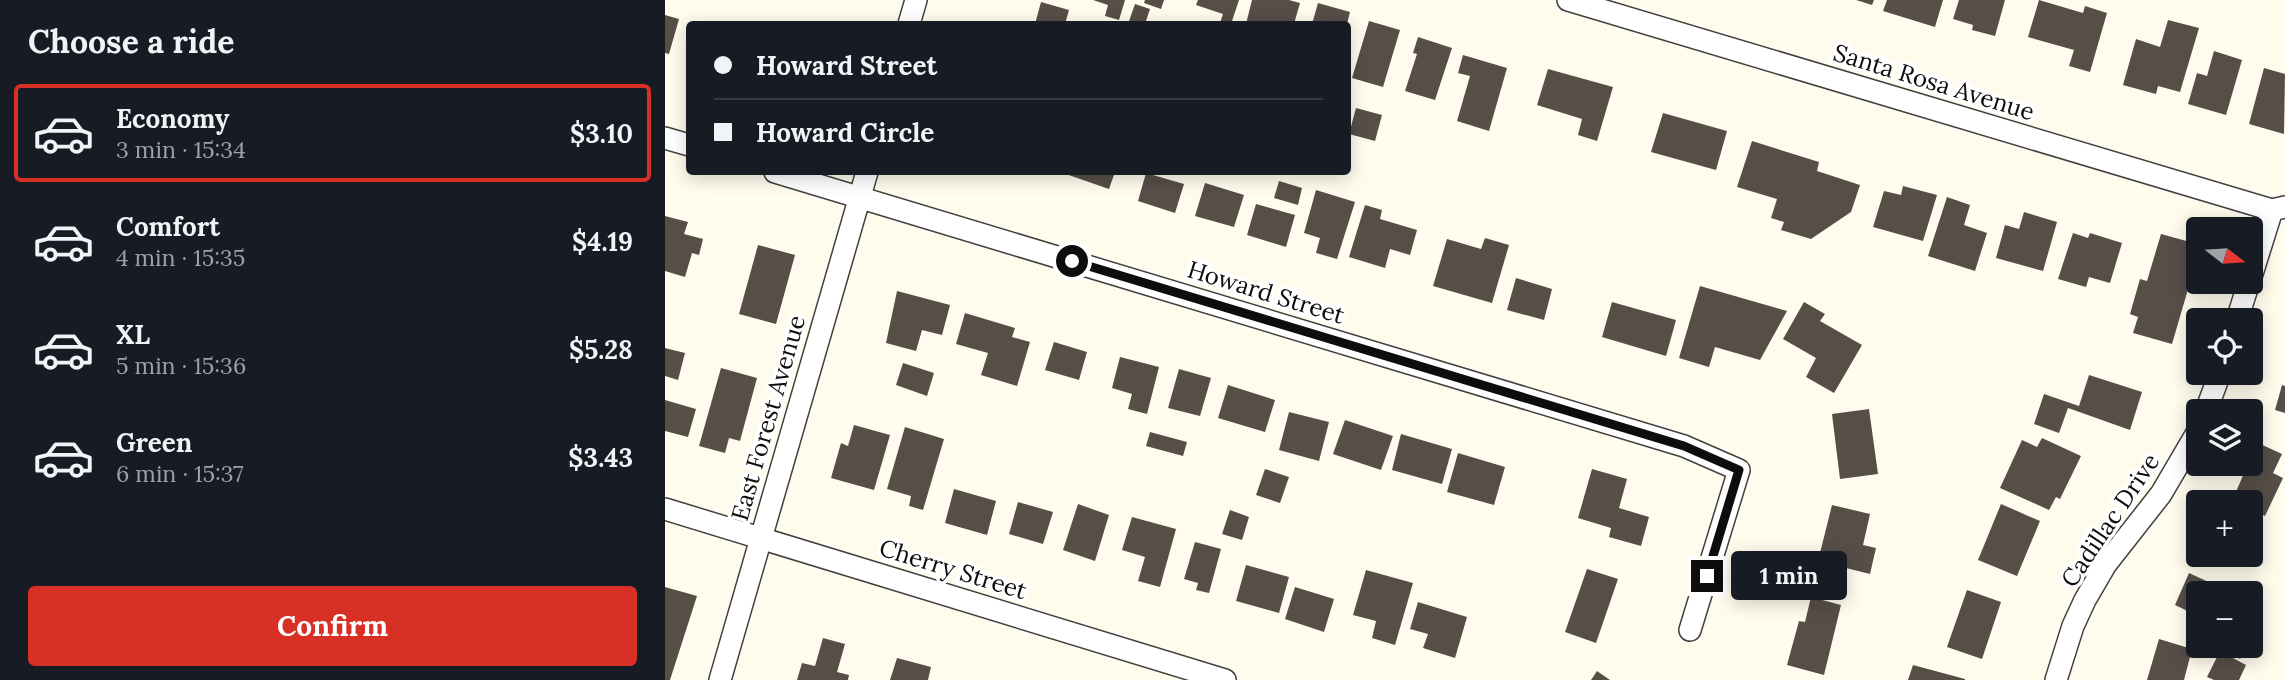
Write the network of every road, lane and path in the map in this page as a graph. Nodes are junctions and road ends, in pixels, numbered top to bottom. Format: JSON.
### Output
{"nodes":[{"id":1,"x":916,"y":0,"type":"edge"},
{"id":2,"x":1567,"y":0,"type":"edge"},
{"id":3,"x":910,"y":21,"type":"edge"},
{"id":4,"x":665,"y":138,"type":"edge"},
{"id":5,"x":686,"y":144,"type":"edge"},
{"id":6,"x":785,"y":175,"type":"edge"},
{"id":7,"x":866,"y":175,"type":"edge"},
{"id":8,"x":860,"y":197,"type":"junction"},
{"id":9,"x":2278,"y":209,"type":"edge"},
{"id":10,"x":2263,"y":246,"type":"edge"},
{"id":11,"x":2186,"y":451,"type":"edge"},
{"id":12,"x":665,"y":509,"type":"edge"},
{"id":13,"x":761,"y":538,"type":"junction"},
{"id":14,"x":1691,"y":630,"type":"dead end"},
{"id":15,"x":720,"y":680,"type":"edge"},
{"id":16,"x":1225,"y":680,"type":"edge"},
{"id":17,"x":2056,"y":680,"type":"edge"}],
"edges":[{"from":1,"to":3,"type":"street"},
{"from":2,"to":9,"type":"street","name":"Santa Rosa Avenue"},
{"from":4,"to":5,"type":"street"},
{"from":6,"to":8,"type":"street","name":"Howard Street"},
{"from":7,"to":8,"type":"street","name":"East Forest Avenue"},
{"from":8,"to":13,"type":"street","name":"East Forest Avenue"},
{"from":8,"to":14,"type":"street","name":"Howard Street"},
{"from":9,"to":10,"type":"street"},
{"from":11,"to":17,"type":"street","name":"Cadillac Drive"},
{"from":12,"to":13,"type":"street","name":"Cherry Street"},
{"from":13,"to":15,"type":"street","name":"East Forest Avenue"},
{"from":13,"to":16,"type":"street","name":"Cherry Street"}]}
